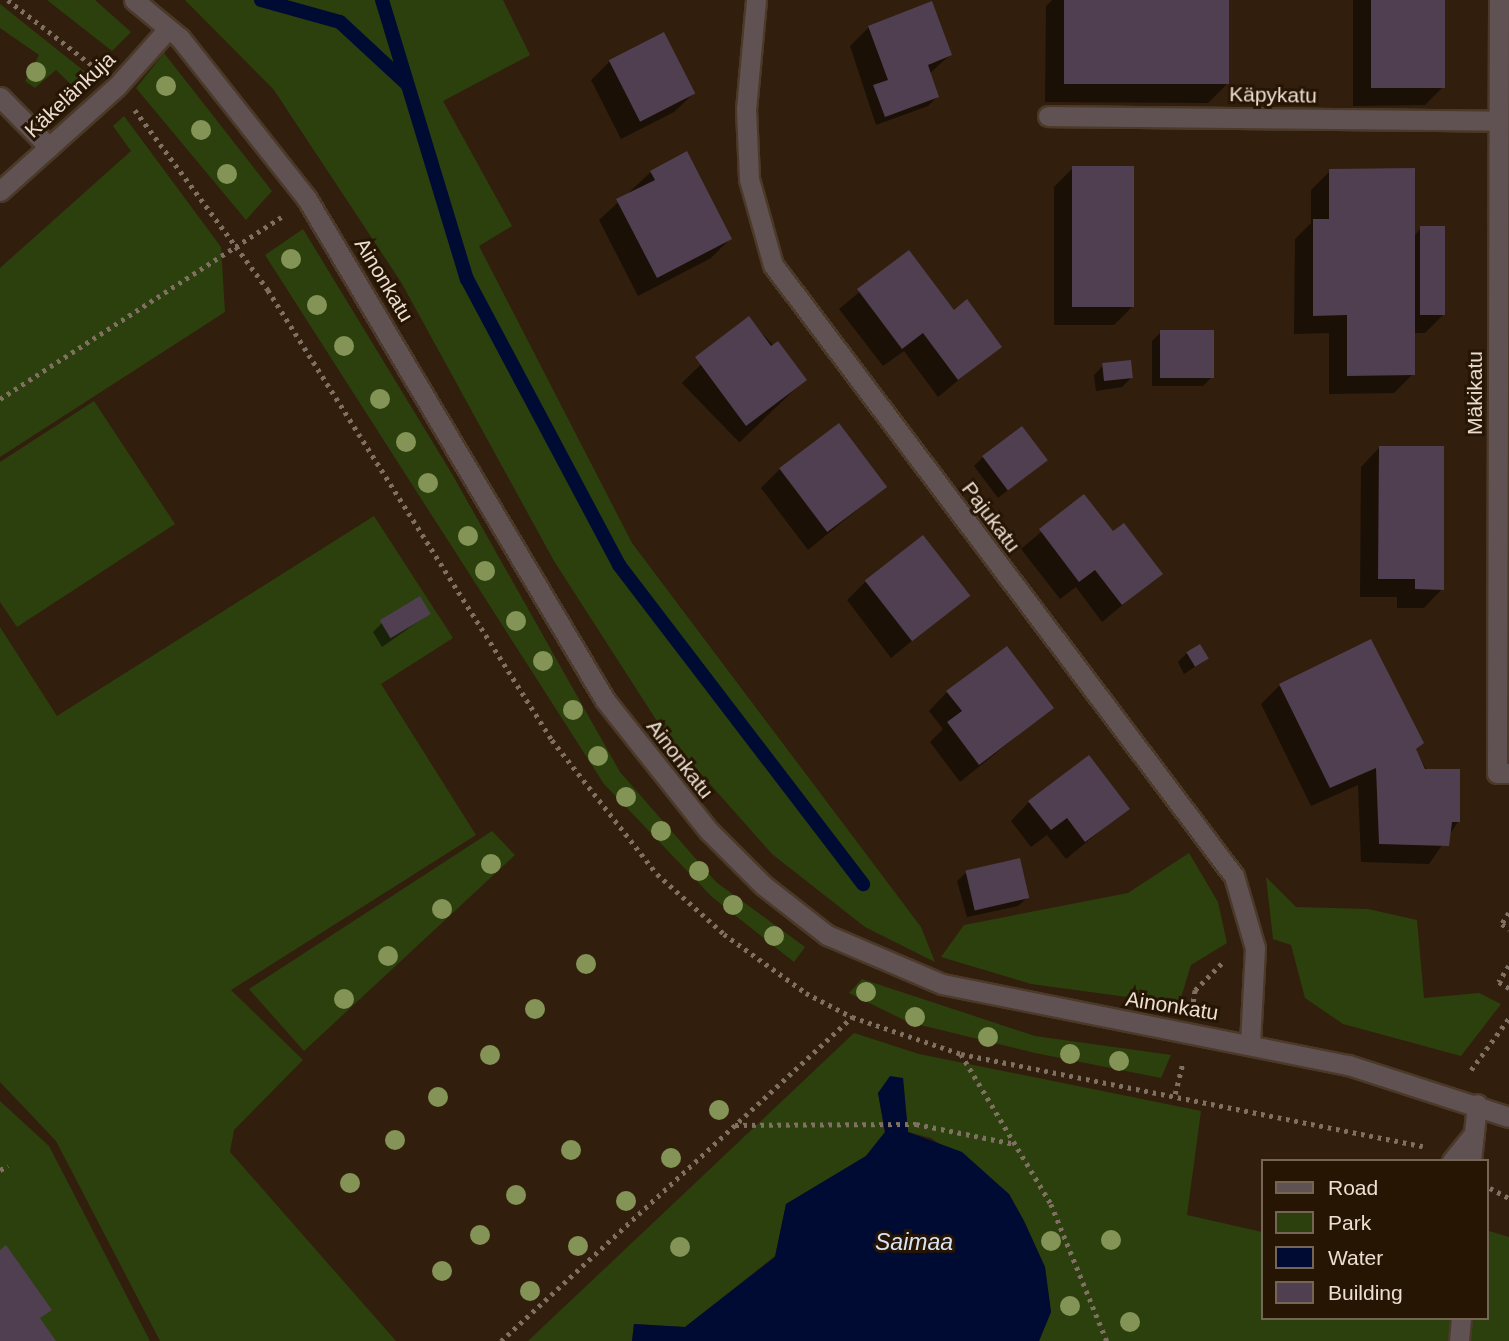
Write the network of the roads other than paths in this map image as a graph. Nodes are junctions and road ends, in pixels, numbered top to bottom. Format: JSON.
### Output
{"nodes":[{"id":1,"x":134,"y":0,"type":"edge"},
{"id":2,"x":756,"y":0,"type":"edge"},
{"id":3,"x":1499,"y":0,"type":"edge"},
{"id":4,"x":168,"y":29,"type":"junction"},
{"id":5,"x":0,"y":97,"type":"edge"},
{"id":6,"x":1048,"y":116,"type":"dead end"},
{"id":7,"x":1499,"y":121,"type":"junction"},
{"id":8,"x":49,"y":147,"type":"junction"},
{"id":9,"x":0,"y":191,"type":"edge"},
{"id":10,"x":1509,"y":773,"type":"edge"},
{"id":11,"x":1250,"y":1042,"type":"junction"},
{"id":12,"x":1477,"y":1104,"type":"junction"},
{"id":13,"x":1509,"y":1117,"type":"edge"},
{"id":14,"x":1460,"y":1159,"type":"edge"},
{"id":15,"x":1461,"y":1320,"type":"edge"},
{"id":16,"x":1459,"y":1341,"type":"edge"}],
"edges":[{"from":1,"to":4,"type":"street","name":"Ainonkatu"},
{"from":2,"to":11,"type":"street","name":"Pajukatu"},
{"from":3,"to":7,"type":"street","name":"Mäkikatu"},
{"from":4,"to":8,"type":"street","name":"Käkelänkuja"},
{"from":4,"to":11,"type":"street","name":"Ainonkatu"},
{"from":5,"to":8,"type":"street"},
{"from":6,"to":7,"type":"street","name":"Käpykatu"},
{"from":7,"to":10,"type":"street","name":"Mäkikatu"},
{"from":8,"to":9,"type":"street","name":"Käkelänkuja"},
{"from":11,"to":12,"type":"street","name":"Ainonkatu"},
{"from":12,"to":13,"type":"street","name":"Ainonkatu"},
{"from":12,"to":14,"type":"street"},
{"from":15,"to":16,"type":"street"}]}
